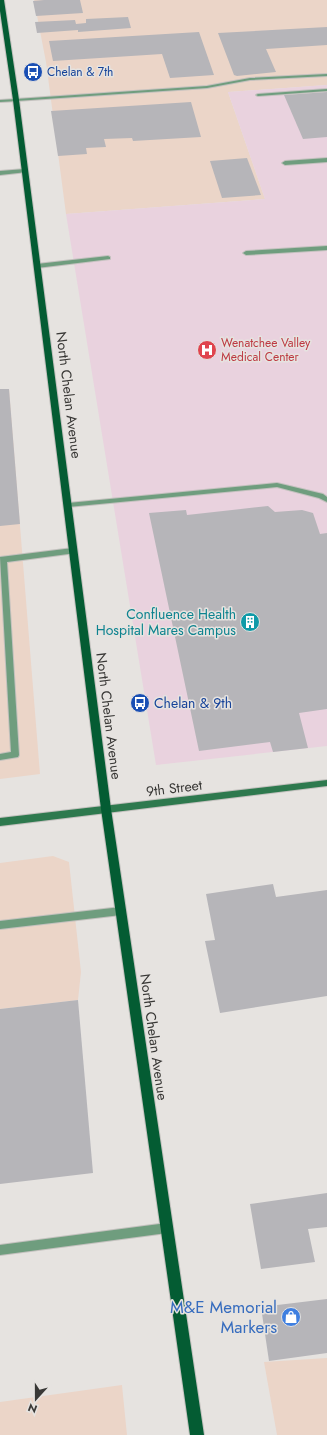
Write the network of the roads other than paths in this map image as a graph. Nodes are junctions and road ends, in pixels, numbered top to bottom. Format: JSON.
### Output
{"nodes":[{"id":1,"x":1,"y":0,"type":"edge"},
{"id":2,"x":2,"y":18,"type":"edge"},
{"id":3,"x":327,"y":75,"type":"edge"},
{"id":4,"x":327,"y":90,"type":"edge"},
{"id":5,"x":258,"y":95,"type":"dead end"},
{"id":6,"x":16,"y":100,"type":"junction"},
{"id":7,"x":0,"y":101,"type":"edge"},
{"id":8,"x":327,"y":160,"type":"edge"},
{"id":9,"x":285,"y":163,"type":"dead end"},
{"id":10,"x":25,"y":171,"type":"junction"},
{"id":11,"x":0,"y":173,"type":"edge"},
{"id":12,"x":327,"y":248,"type":"edge"},
{"id":13,"x":246,"y":253,"type":"dead end"},
{"id":14,"x":108,"y":258,"type":"dead end"},
{"id":15,"x":37,"y":266,"type":"junction"},
{"id":16,"x":327,"y":500,"type":"edge"},
{"id":17,"x":68,"y":505,"type":"junction"},
{"id":18,"x":73,"y":551,"type":"junction"},
{"id":19,"x":2,"y":559,"type":"edge"},
{"id":20,"x":0,"y":757,"type":"edge"},
{"id":21,"x":327,"y":783,"type":"edge"},
{"id":22,"x":106,"y":809,"type":"junction"},
{"id":23,"x":0,"y":822,"type":"edge"},
{"id":24,"x":121,"y":911,"type":"junction"},
{"id":25,"x":0,"y":926,"type":"edge"},
{"id":26,"x":167,"y":1228,"type":"junction"},
{"id":27,"x":0,"y":1250,"type":"edge"},
{"id":28,"x":197,"y":1435,"type":"edge"}],
"edges":[{"from":1,"to":2,"type":"main road","name":"North Chelan Avenue"},
{"from":2,"to":6,"type":"main road","name":"North Chelan Avenue"},
{"from":3,"to":6,"type":"street"},
{"from":4,"to":5,"type":"street"},
{"from":6,"to":7,"type":"street"},
{"from":6,"to":10,"type":"main road","name":"North Chelan Avenue"},
{"from":8,"to":9,"type":"street"},
{"from":10,"to":11,"type":"street"},
{"from":10,"to":15,"type":"main road","name":"North Chelan Avenue"},
{"from":12,"to":13,"type":"street"},
{"from":14,"to":15,"type":"street"},
{"from":15,"to":17,"type":"main road","name":"North Chelan Avenue"},
{"from":16,"to":17,"type":"street"},
{"from":17,"to":18,"type":"main road","name":"North Chelan Avenue"},
{"from":18,"to":19,"type":"street"},
{"from":18,"to":22,"type":"main road","name":"North Chelan Avenue"},
{"from":19,"to":20,"type":"street"},
{"from":21,"to":22,"type":"street","name":"9th Street"},
{"from":22,"to":23,"type":"street","name":"9th Street"},
{"from":22,"to":24,"type":"main road","name":"North Chelan Avenue"},
{"from":24,"to":25,"type":"street"},
{"from":24,"to":26,"type":"main road","name":"North Chelan Avenue"},
{"from":26,"to":27,"type":"street"},
{"from":26,"to":28,"type":"main road","name":"North Chelan Avenue"}]}
